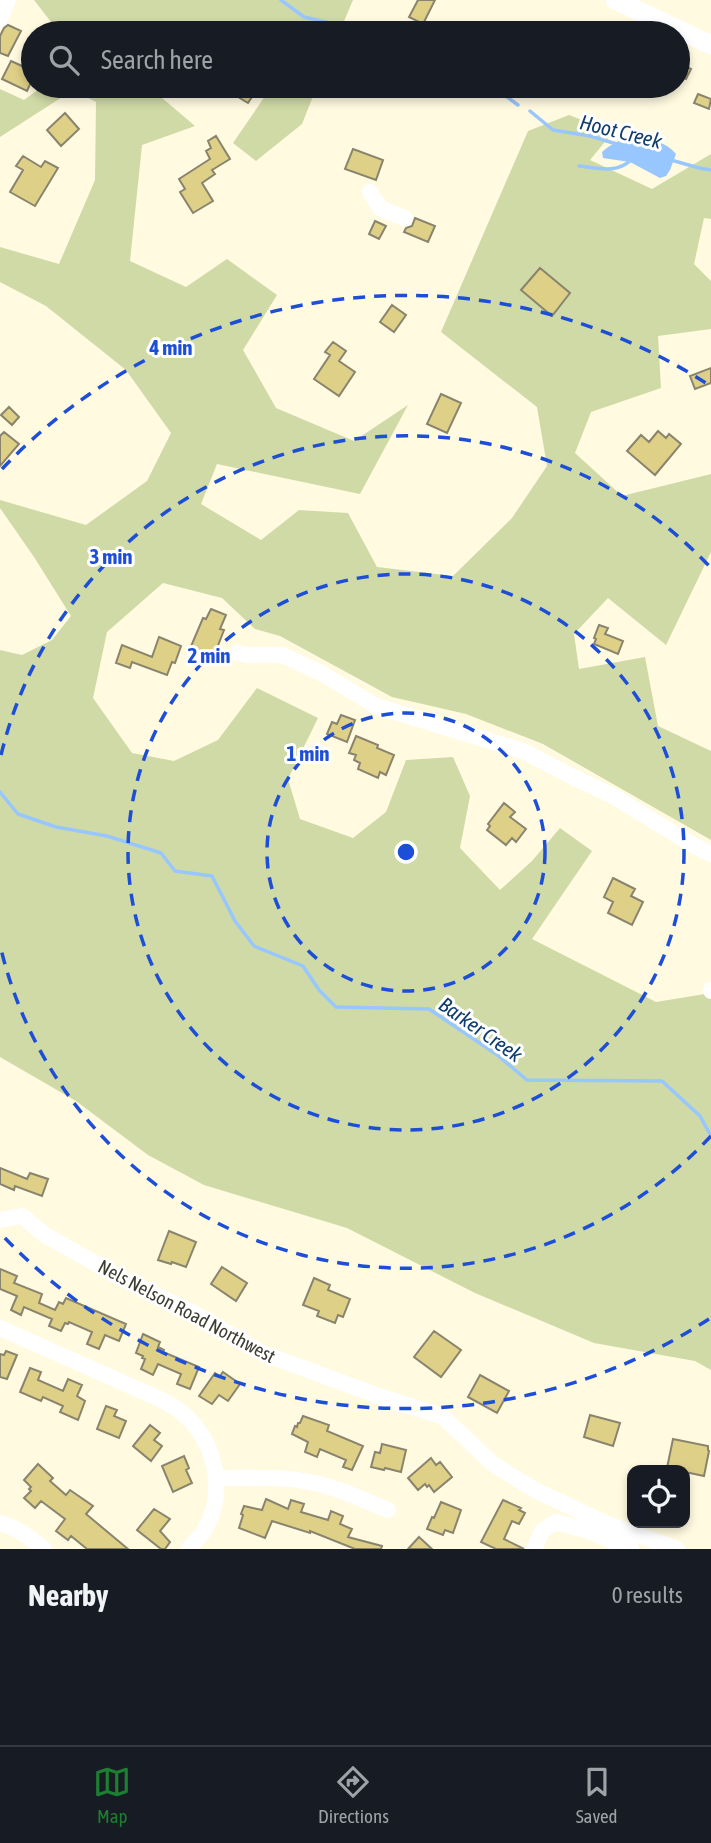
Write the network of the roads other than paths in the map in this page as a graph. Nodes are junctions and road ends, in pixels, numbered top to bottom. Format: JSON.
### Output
{"nodes":[{"id":1,"x":8,"y":0,"type":"edge"},
{"id":2,"x":615,"y":0,"type":"edge"},
{"id":3,"x":0,"y":19,"type":"edge"},
{"id":4,"x":660,"y":21,"type":"edge"},
{"id":5,"x":690,"y":35,"type":"edge"},
{"id":6,"x":711,"y":45,"type":"edge"},
{"id":7,"x":370,"y":192,"type":"dead end"},
{"id":8,"x":405,"y":218,"type":"dead end"},
{"id":9,"x":238,"y":653,"type":"dead end"},
{"id":10,"x":711,"y":854,"type":"edge"},
{"id":11,"x":0,"y":1220,"type":"edge"},
{"id":12,"x":0,"y":1328,"type":"edge"},
{"id":13,"x":216,"y":1479,"type":"junction"},
{"id":14,"x":388,"y":1510,"type":"dead end"},
{"id":15,"x":0,"y":1523,"type":"edge"},
{"id":16,"x":44,"y":1549,"type":"edge"},
{"id":17,"x":189,"y":1549,"type":"edge"},
{"id":18,"x":534,"y":1549,"type":"edge"},
{"id":19,"x":631,"y":1549,"type":"edge"},
{"id":20,"x":677,"y":1549,"type":"edge"}],
"edges":[{"from":1,"to":3,"type":"street"},
{"from":2,"to":4,"type":"main road"},
{"from":5,"to":6,"type":"main road"},
{"from":7,"to":8,"type":"street"},
{"from":9,"to":10,"type":"street"},
{"from":11,"to":20,"type":"street","name":"Nels Nelson Road Northwest"},
{"from":12,"to":13,"type":"street"},
{"from":13,"to":14,"type":"street"},
{"from":13,"to":17,"type":"street"},
{"from":15,"to":16,"type":"street"},
{"from":18,"to":19,"type":"street"}]}
